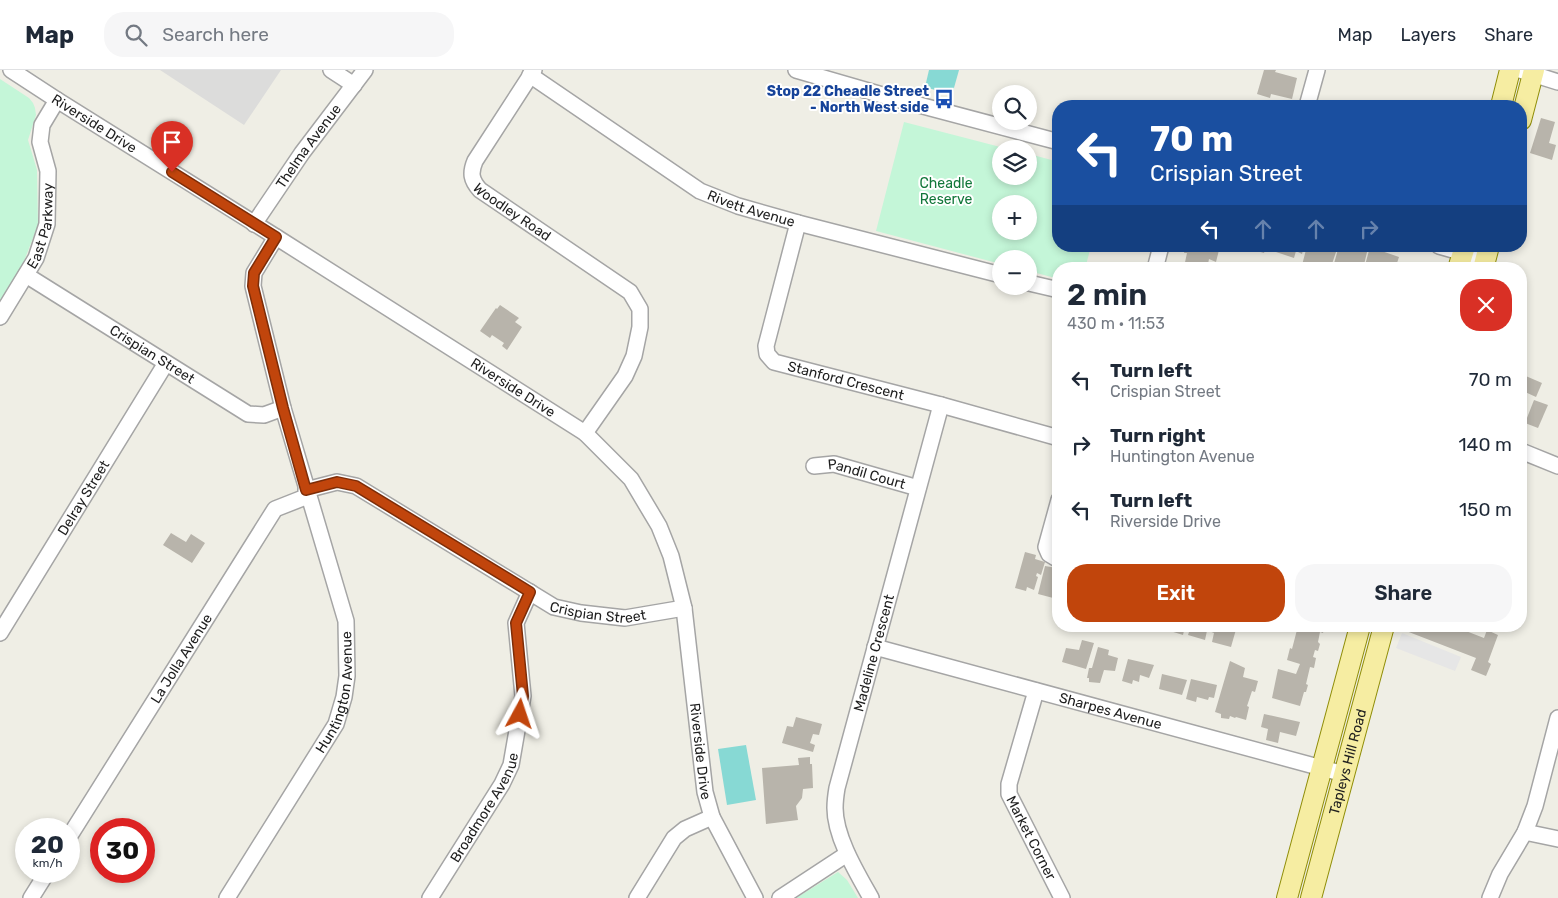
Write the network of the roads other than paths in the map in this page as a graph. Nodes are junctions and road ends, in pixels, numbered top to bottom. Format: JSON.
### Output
{"nodes":[{"id":1,"x":11,"y":70,"type":"edge"},
{"id":2,"x":331,"y":70,"type":"edge"},
{"id":3,"x":365,"y":70,"type":"edge"},
{"id":4,"x":796,"y":70,"type":"edge"},
{"id":5,"x":1316,"y":70,"type":"edge"},
{"id":6,"x":1510,"y":70,"type":"edge"},
{"id":7,"x":1529,"y":71,"type":"edge"},
{"id":8,"x":532,"y":73,"type":"edge"},
{"id":9,"x":1558,"y":82,"type":"edge"},
{"id":10,"x":354,"y":85,"type":"junction"},
{"id":11,"x":57,"y":100,"type":"junction"},
{"id":12,"x":1308,"y":100,"type":"edge"},
{"id":13,"x":1502,"y":100,"type":"edge"},
{"id":14,"x":1524,"y":100,"type":"edge"},
{"id":15,"x":1052,"y":140,"type":"edge"},
{"id":16,"x":798,"y":223,"type":"junction"},
{"id":17,"x":254,"y":224,"type":"junction"},
{"id":18,"x":276,"y":237,"type":"junction"},
{"id":19,"x":1462,"y":256,"type":"edge"},
{"id":20,"x":1486,"y":258,"type":"edge"},
{"id":21,"x":992,"y":274,"type":"edge"},
{"id":22,"x":26,"y":275,"type":"junction"},
{"id":23,"x":1037,"y":285,"type":"edge"},
{"id":24,"x":1052,"y":288,"type":"edge"},
{"id":25,"x":0,"y":317,"type":"edge"},
{"id":26,"x":166,"y":363,"type":"junction"},
{"id":27,"x":941,"y":405,"type":"junction"},
{"id":28,"x":283,"y":408,"type":"junction"},
{"id":29,"x":585,"y":433,"type":"junction"},
{"id":30,"x":1052,"y":436,"type":"edge"},
{"id":31,"x":1527,"y":453,"type":"edge"},
{"id":32,"x":814,"y":466,"type":"dead end"},
{"id":33,"x":1558,"y":466,"type":"edge"},
{"id":34,"x":918,"y":488,"type":"junction"},
{"id":35,"x":307,"y":493,"type":"junction"},
{"id":36,"x":1052,"y":525,"type":"edge"},
{"id":37,"x":1052,"y":556,"type":"edge"},
{"id":38,"x":530,"y":592,"type":"junction"},
{"id":39,"x":684,"y":608,"type":"junction"},
{"id":40,"x":1358,"y":632,"type":"edge"},
{"id":41,"x":1382,"y":632,"type":"edge"},
{"id":42,"x":0,"y":633,"type":"edge"},
{"id":43,"x":875,"y":647,"type":"junction"},
{"id":44,"x":1036,"y":691,"type":"junction"},
{"id":45,"x":1558,"y":718,"type":"edge"},
{"id":46,"x":1320,"y":768,"type":"junction"},
{"id":47,"x":1344,"y":774,"type":"junction"},
{"id":48,"x":712,"y":817,"type":"junction"},
{"id":49,"x":80,"y":819,"type":"edge"},
{"id":50,"x":1525,"y":832,"type":"junction"},
{"id":51,"x":1558,"y":839,"type":"edge"},
{"id":52,"x":847,"y":854,"type":"junction"},
{"id":53,"x":40,"y":883,"type":"edge"},
{"id":54,"x":1288,"y":893,"type":"edge"},
{"id":55,"x":1314,"y":897,"type":"edge"},
{"id":56,"x":31,"y":898,"type":"edge"},
{"id":57,"x":227,"y":898,"type":"edge"},
{"id":58,"x":430,"y":898,"type":"edge"},
{"id":59,"x":637,"y":898,"type":"edge"},
{"id":60,"x":755,"y":898,"type":"edge"},
{"id":61,"x":780,"y":898,"type":"edge"},
{"id":62,"x":871,"y":898,"type":"edge"},
{"id":63,"x":1062,"y":898,"type":"edge"},
{"id":64,"x":1490,"y":898,"type":"edge"}],
"edges":[{"from":1,"to":11,"type":"street","name":"Riverside Drive"},
{"from":2,"to":10,"type":"street"},
{"from":3,"to":10,"type":"street","name":"Thelma Avenue"},
{"from":4,"to":15,"type":"street"},
{"from":5,"to":12,"type":"street"},
{"from":6,"to":13,"type":"main road"},
{"from":7,"to":9,"type":"street"},
{"from":7,"to":14,"type":"main road"},
{"from":8,"to":16,"type":"street","name":"Rivett Avenue"},
{"from":8,"to":29,"type":"street","name":"Woodley Road"},
{"from":10,"to":17,"type":"street","name":"Thelma Avenue"},
{"from":11,"to":17,"type":"street","name":"Riverside Drive"},
{"from":11,"to":22,"type":"street","name":"East Parkway"},
{"from":16,"to":21,"type":"street","name":"Rivett Avenue"},
{"from":16,"to":27,"type":"street","name":"Stanford Crescent"},
{"from":17,"to":18,"type":"street","name":"Riverside Drive"},
{"from":18,"to":28,"type":"street","name":"Huntington Avenue"},
{"from":18,"to":29,"type":"street","name":"Riverside Drive"},
{"from":19,"to":20,"type":"street"},
{"from":22,"to":25,"type":"street","name":"East Parkway"},
{"from":22,"to":26,"type":"street","name":"Crispian Street"},
{"from":23,"to":24,"type":"street"},
{"from":26,"to":28,"type":"street","name":"Crispian Street"},
{"from":26,"to":42,"type":"street","name":"Delray Street"},
{"from":27,"to":30,"type":"street","name":"Stanford Crescent"},
{"from":27,"to":34,"type":"street","name":"Madeline Crescent"},
{"from":28,"to":35,"type":"street","name":"Huntington Avenue"},
{"from":29,"to":39,"type":"street","name":"Riverside Drive"},
{"from":31,"to":33,"type":"street"},
{"from":32,"to":34,"type":"street","name":"Pandil Court"},
{"from":34,"to":43,"type":"street","name":"Madeline Crescent"},
{"from":35,"to":38,"type":"street","name":"Crispian Street"},
{"from":35,"to":49,"type":"street","name":"La Jolla Avenue"},
{"from":35,"to":57,"type":"street","name":"Huntington Avenue"},
{"from":36,"to":37,"type":"street"},
{"from":38,"to":39,"type":"street","name":"Crispian Street"},
{"from":38,"to":58,"type":"street","name":"Broadmore Avenue"},
{"from":39,"to":48,"type":"street","name":"Riverside Drive"},
{"from":40,"to":46,"type":"main road","name":"Tapleys Hill Road"},
{"from":41,"to":47,"type":"main road","name":"Tapleys Hill Road"},
{"from":43,"to":44,"type":"street","name":"Sharpes Avenue"},
{"from":43,"to":52,"type":"street","name":"Madeline Crescent"},
{"from":44,"to":46,"type":"street","name":"Sharpes Avenue"},
{"from":44,"to":63,"type":"street","name":"Market Corner"},
{"from":45,"to":50,"type":"street"},
{"from":46,"to":47,"type":"street","name":"Sharpes Avenue"},
{"from":46,"to":54,"type":"main road","name":"Tapleys Hill Road"},
{"from":47,"to":55,"type":"main road","name":"Tapleys Hill Road"},
{"from":48,"to":59,"type":"street"},
{"from":48,"to":60,"type":"street","name":"Riverside Drive"},
{"from":50,"to":51,"type":"street"},
{"from":50,"to":64,"type":"street"},
{"from":52,"to":61,"type":"street"},
{"from":52,"to":62,"type":"street","name":"Madeline Crescent"},
{"from":53,"to":56,"type":"street"},
{"from":54,"to":55,"type":"street"}]}
